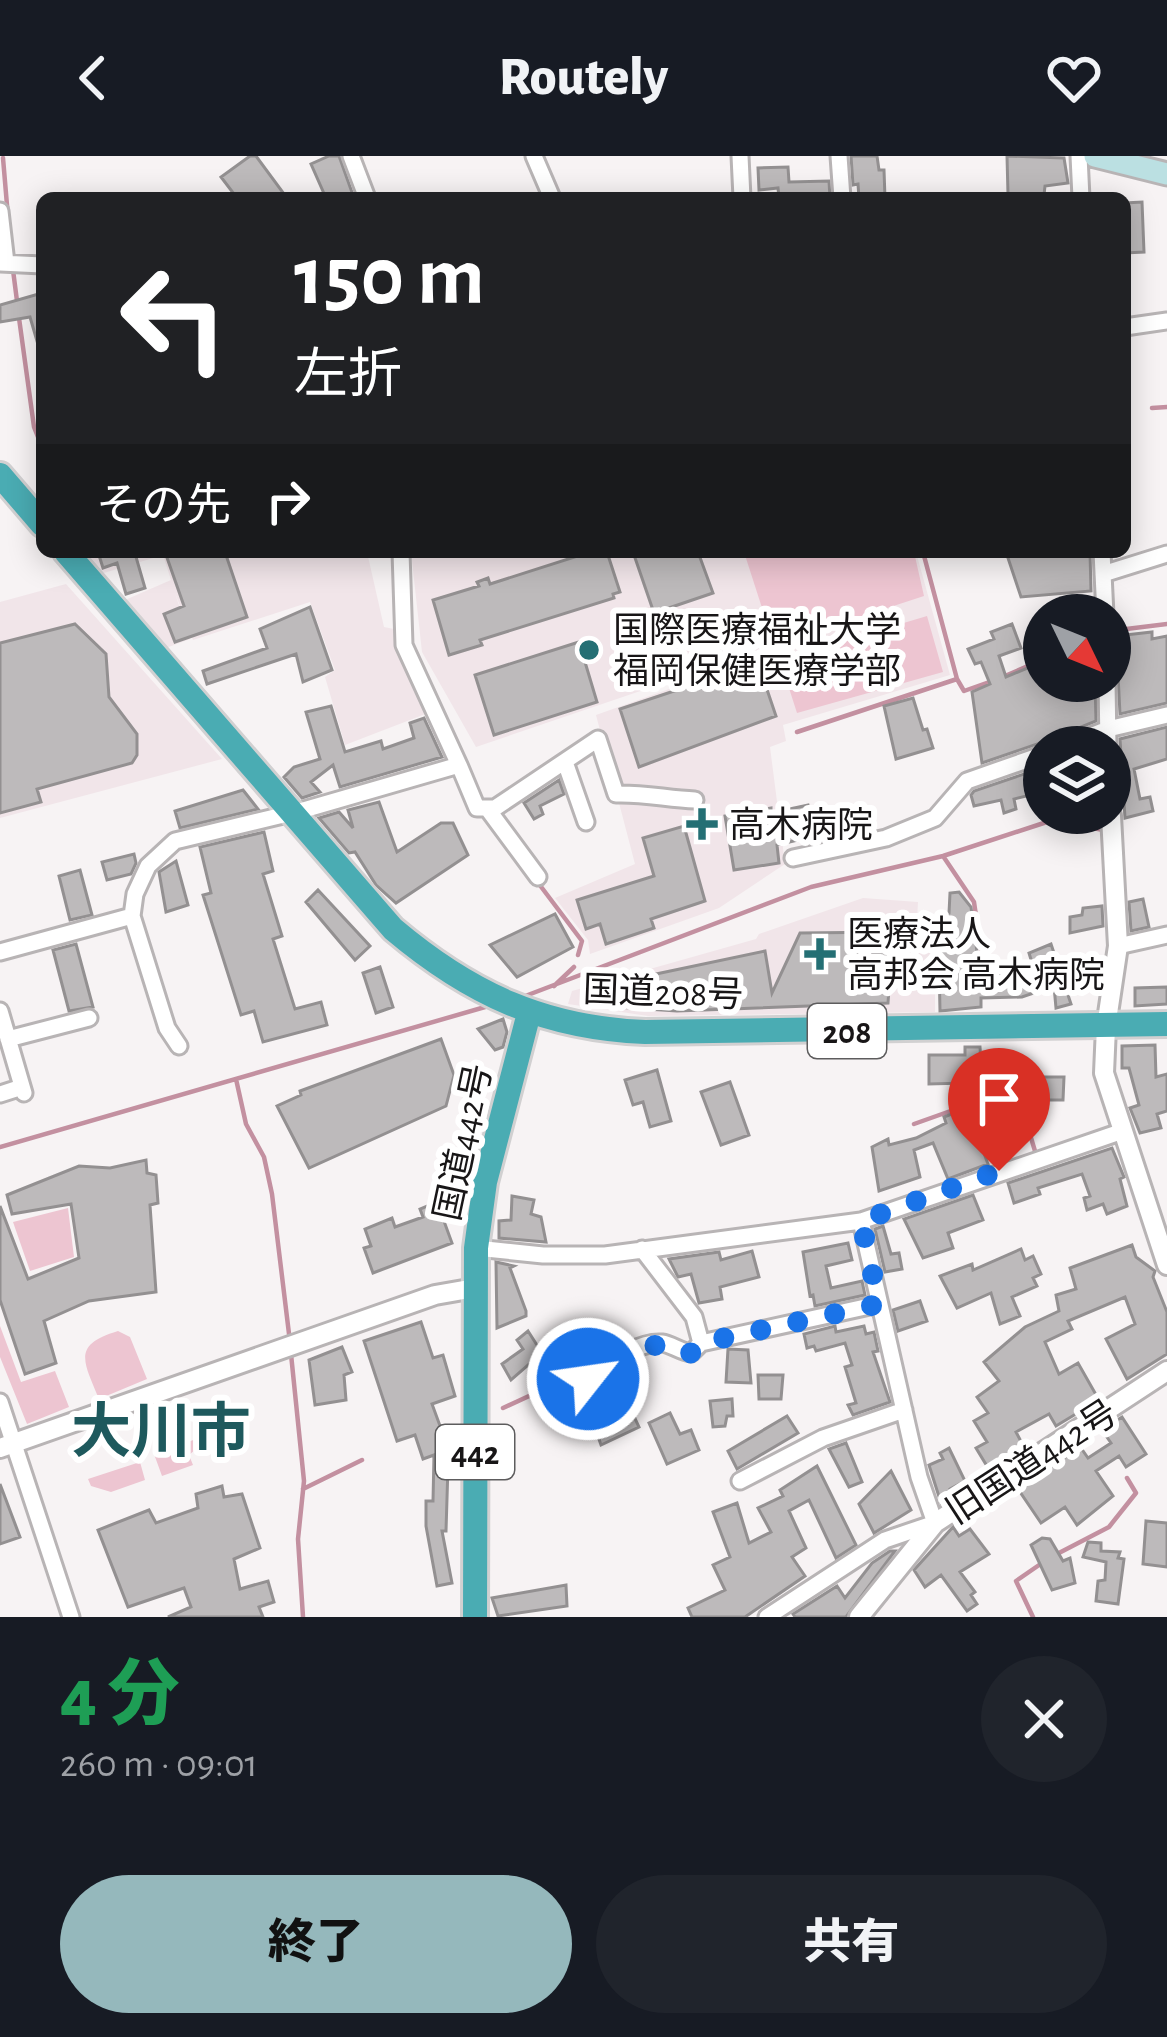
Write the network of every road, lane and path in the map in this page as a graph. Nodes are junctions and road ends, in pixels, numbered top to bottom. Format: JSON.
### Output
{"nodes":[{"id":1,"x":351,"y":156,"type":"edge"},
{"id":2,"x":534,"y":156,"type":"edge"},
{"id":3,"x":740,"y":156,"type":"edge"},
{"id":4,"x":839,"y":156,"type":"edge"},
{"id":5,"x":1079,"y":156,"type":"edge"},
{"id":6,"x":1095,"y":156,"type":"edge"},
{"id":7,"x":1167,"y":174,"type":"edge"},
{"id":8,"x":366,"y":192,"type":"edge"},
{"id":9,"x":549,"y":192,"type":"edge"},
{"id":10,"x":742,"y":192,"type":"edge"},
{"id":11,"x":842,"y":192,"type":"edge"},
{"id":12,"x":1081,"y":192,"type":"edge"},
{"id":13,"x":0,"y":211,"type":"edge"},
{"id":14,"x":8,"y":263,"type":"edge"},
{"id":15,"x":1167,"y":321,"type":"edge"},
{"id":16,"x":1131,"y":326,"type":"edge"},
{"id":17,"x":0,"y":475,"type":"edge"},
{"id":18,"x":36,"y":517,"type":"edge"},
{"id":19,"x":1167,"y":554,"type":"edge"},
{"id":20,"x":71,"y":558,"type":"edge"},
{"id":21,"x":400,"y":558,"type":"edge"},
{"id":22,"x":1102,"y":558,"type":"edge"},
{"id":23,"x":1103,"y":574,"type":"junction"},
{"id":24,"x":1104,"y":594,"type":"edge"},
{"id":25,"x":1167,"y":715,"type":"edge"},
{"id":26,"x":1121,"y":726,"type":"edge"},
{"id":27,"x":1023,"y":761,"type":"edge"},
{"id":28,"x":565,"y":762,"type":"junction"},
{"id":29,"x":459,"y":765,"type":"junction"},
{"id":30,"x":695,"y":800,"type":"dead end"},
{"id":31,"x":487,"y":808,"type":"junction"},
{"id":32,"x":290,"y":814,"type":"junction"},
{"id":33,"x":586,"y":821,"type":"dead end"},
{"id":34,"x":1112,"y":834,"type":"edge"},
{"id":35,"x":793,"y":858,"type":"dead end"},
{"id":36,"x":538,"y":877,"type":"dead end"},
{"id":37,"x":132,"y":916,"type":"junction"},
{"id":38,"x":1167,"y":935,"type":"edge"},
{"id":39,"x":1118,"y":946,"type":"junction"},
{"id":40,"x":0,"y":952,"type":"edge"},
{"id":41,"x":0,"y":1011,"type":"edge"},
{"id":42,"x":525,"y":1011,"type":"junction"},
{"id":43,"x":89,"y":1018,"type":"dead end"},
{"id":44,"x":1167,"y":1024,"type":"edge"},
{"id":45,"x":1106,"y":1027,"type":"junction"},
{"id":46,"x":8,"y":1040,"type":"junction"},
{"id":47,"x":179,"y":1046,"type":"dead end"},
{"id":48,"x":0,"y":1094,"type":"edge"},
{"id":49,"x":1120,"y":1132,"type":"junction"},
{"id":50,"x":861,"y":1221,"type":"junction"},
{"id":51,"x":476,"y":1248,"type":"junction"},
{"id":52,"x":642,"y":1250,"type":"junction"},
{"id":53,"x":1167,"y":1265,"type":"edge"},
{"id":54,"x":475,"y":1288,"type":"junction"},
{"id":55,"x":879,"y":1304,"type":"junction"},
{"id":56,"x":701,"y":1343,"type":"junction"},
{"id":57,"x":1167,"y":1371,"type":"edge"},
{"id":58,"x":588,"y":1379,"type":"dead end"},
{"id":59,"x":0,"y":1402,"type":"edge"},
{"id":60,"x":904,"y":1410,"type":"junction"},
{"id":61,"x":7,"y":1446,"type":"edge"},
{"id":62,"x":740,"y":1481,"type":"dead end"},
{"id":63,"x":935,"y":1523,"type":"junction"},
{"id":64,"x":71,"y":1617,"type":"edge"},
{"id":65,"x":475,"y":1617,"type":"edge"},
{"id":66,"x":767,"y":1617,"type":"edge"},
{"id":67,"x":859,"y":1617,"type":"edge"}],
"edges":[{"from":1,"to":8,"type":"street"},
{"from":2,"to":9,"type":"street"},
{"from":3,"to":10,"type":"street"},
{"from":4,"to":11,"type":"street"},
{"from":5,"to":12,"type":"street"},
{"from":6,"to":7,"type":"main road"},
{"from":13,"to":14,"type":"street"},
{"from":15,"to":16,"type":"street"},
{"from":17,"to":18,"type":"highway"},
{"from":19,"to":23,"type":"street"},
{"from":20,"to":32,"type":"highway","name":"国道208号","number":"208"},
{"from":21,"to":29,"type":"street"},
{"from":22,"to":23,"type":"street"},
{"from":23,"to":24,"type":"street"},
{"from":25,"to":26,"type":"street"},
{"from":27,"to":35,"type":"street"},
{"from":28,"to":30,"type":"street"},
{"from":28,"to":31,"type":"street"},
{"from":28,"to":33,"type":"street"},
{"from":29,"to":31,"type":"street"},
{"from":29,"to":32,"type":"street"},
{"from":31,"to":36,"type":"street"},
{"from":32,"to":37,"type":"street"},
{"from":32,"to":42,"type":"highway","name":"国道208号","number":"208"},
{"from":34,"to":39,"type":"street"},
{"from":37,"to":40,"type":"street"},
{"from":37,"to":47,"type":"street"},
{"from":38,"to":39,"type":"street"},
{"from":39,"to":45,"type":"street"},
{"from":41,"to":46,"type":"street"},
{"from":42,"to":45,"type":"highway","name":"国道208号","number":"208"},
{"from":42,"to":51,"type":"highway","name":"国道442号","number":"442"},
{"from":43,"to":46,"type":"street"},
{"from":44,"to":45,"type":"highway","name":"国道208号","number":"208"},
{"from":45,"to":49,"type":"street"},
{"from":46,"to":48,"type":"street"},
{"from":49,"to":50,"type":"street"},
{"from":49,"to":53,"type":"street"},
{"from":50,"to":52,"type":"street"},
{"from":50,"to":55,"type":"street"},
{"from":51,"to":52,"type":"street"},
{"from":51,"to":54,"type":"highway","name":"国道442号","number":"442"},
{"from":52,"to":56,"type":"street"},
{"from":54,"to":61,"type":"street"},
{"from":54,"to":65,"type":"highway","number":"442"},
{"from":55,"to":56,"type":"street"},
{"from":55,"to":60,"type":"street"},
{"from":56,"to":58,"type":"street"},
{"from":57,"to":63,"type":"street","name":"旧国道442号"},
{"from":59,"to":61,"type":"street"},
{"from":60,"to":62,"type":"street"},
{"from":60,"to":63,"type":"street"},
{"from":61,"to":64,"type":"street"},
{"from":63,"to":66,"type":"street"},
{"from":63,"to":67,"type":"street","name":"旧国道442号"}]}
